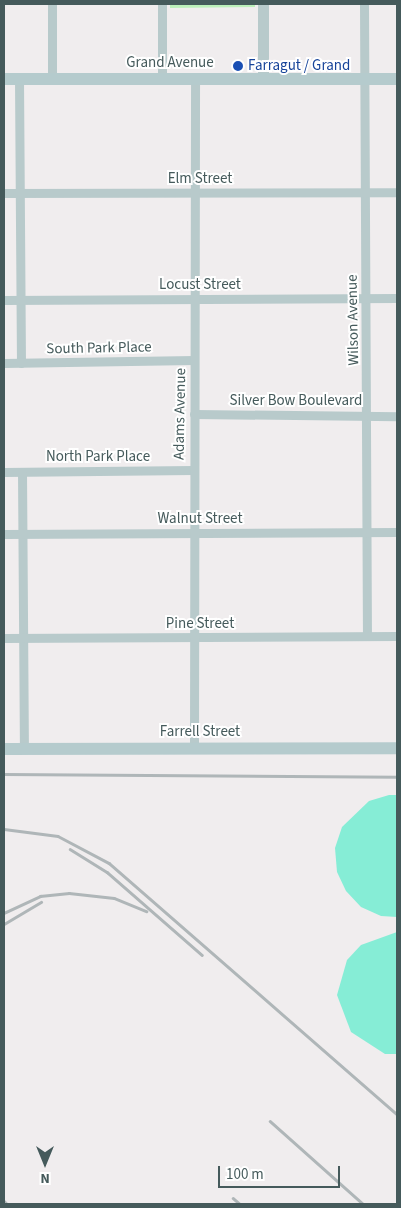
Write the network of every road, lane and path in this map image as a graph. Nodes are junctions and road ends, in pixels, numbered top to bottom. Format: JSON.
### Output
{"nodes":[{"id":1,"x":52,"y":4,"type":"edge"},
{"id":2,"x":162,"y":4,"type":"edge"},
{"id":3,"x":263,"y":4,"type":"edge"},
{"id":4,"x":364,"y":4,"type":"edge"},
{"id":5,"x":19,"y":79,"type":"junction"},
{"id":6,"x":52,"y":79,"type":"junction"},
{"id":7,"x":162,"y":79,"type":"junction"},
{"id":8,"x":195,"y":79,"type":"junction"},
{"id":9,"x":263,"y":79,"type":"junction"},
{"id":10,"x":367,"y":79,"type":"junction"},
{"id":11,"x":397,"y":79,"type":"edge"},
{"id":12,"x":4,"y":80,"type":"edge"},
{"id":13,"x":195,"y":192,"type":"junction"},
{"id":14,"x":366,"y":192,"type":"junction"},
{"id":15,"x":397,"y":192,"type":"edge"},
{"id":16,"x":4,"y":193,"type":"edge"},
{"id":17,"x":20,"y":193,"type":"junction"},
{"id":18,"x":195,"y":298,"type":"junction"},
{"id":19,"x":367,"y":298,"type":"junction"},
{"id":20,"x":397,"y":298,"type":"edge"},
{"id":21,"x":4,"y":300,"type":"edge"},
{"id":22,"x":21,"y":300,"type":"junction"},
{"id":23,"x":194,"y":360,"type":"junction"},
{"id":24,"x":4,"y":363,"type":"edge"},
{"id":25,"x":21,"y":363,"type":"junction"},
{"id":26,"x":194,"y":414,"type":"junction"},
{"id":27,"x":368,"y":416,"type":"junction"},
{"id":28,"x":397,"y":416,"type":"edge"},
{"id":29,"x":193,"y":470,"type":"junction"},
{"id":30,"x":4,"y":472,"type":"edge"},
{"id":31,"x":22,"y":472,"type":"junction"},
{"id":32,"x":368,"y":532,"type":"junction"},
{"id":33,"x":397,"y":532,"type":"edge"},
{"id":34,"x":193,"y":533,"type":"junction"},
{"id":35,"x":4,"y":534,"type":"edge"},
{"id":36,"x":22,"y":534,"type":"junction"},
{"id":37,"x":367,"y":636,"type":"junction"},
{"id":38,"x":397,"y":636,"type":"edge"},
{"id":39,"x":4,"y":638,"type":"edge"},
{"id":40,"x":23,"y":638,"type":"junction"},
{"id":41,"x":194,"y":638,"type":"junction"},
{"id":42,"x":397,"y":748,"type":"edge"},
{"id":43,"x":24,"y":749,"type":"junction"},
{"id":44,"x":194,"y":749,"type":"junction"},
{"id":45,"x":4,"y":750,"type":"edge"}],
"edges":[{"from":1,"to":6,"type":"street"},
{"from":2,"to":7,"type":"street"},
{"from":3,"to":9,"type":"street"},
{"from":4,"to":10,"type":"street","name":"Wilson Avenue"},
{"from":5,"to":6,"type":"main road","name":"Grand Avenue"},
{"from":5,"to":12,"type":"main road","name":"Grand Avenue"},
{"from":5,"to":17,"type":"street"},
{"from":6,"to":7,"type":"main road","name":"Grand Avenue"},
{"from":7,"to":8,"type":"main road","name":"Grand Avenue"},
{"from":8,"to":9,"type":"main road","name":"Grand Avenue"},
{"from":8,"to":13,"type":"street","name":"Adams Avenue"},
{"from":9,"to":10,"type":"main road","name":"Grand Avenue"},
{"from":10,"to":11,"type":"main road","name":"Grand Avenue"},
{"from":10,"to":14,"type":"street","name":"Wilson Avenue"},
{"from":13,"to":14,"type":"street","name":"Elm Street"},
{"from":13,"to":17,"type":"street","name":"Elm Street"},
{"from":13,"to":18,"type":"street","name":"Adams Avenue"},
{"from":14,"to":15,"type":"street","name":"Elm Street"},
{"from":14,"to":19,"type":"street","name":"Wilson Avenue"},
{"from":16,"to":17,"type":"street","name":"Elm Street"},
{"from":17,"to":22,"type":"street"},
{"from":18,"to":19,"type":"street","name":"Locust Street"},
{"from":18,"to":22,"type":"street","name":"Locust Street"},
{"from":18,"to":23,"type":"street","name":"Adams Avenue"},
{"from":19,"to":20,"type":"street","name":"Locust Street"},
{"from":19,"to":27,"type":"street","name":"Wilson Avenue"},
{"from":21,"to":22,"type":"street","name":"Locust Street"},
{"from":22,"to":25,"type":"street"},
{"from":23,"to":25,"type":"street","name":"South Park Place"},
{"from":23,"to":26,"type":"street","name":"Adams Avenue"},
{"from":24,"to":25,"type":"street","name":"South Park Place"},
{"from":26,"to":27,"type":"street","name":"Silver Bow Boulevard"},
{"from":26,"to":29,"type":"street","name":"Adams Avenue"},
{"from":27,"to":28,"type":"street","name":"Silver Bow Boulevard"},
{"from":27,"to":32,"type":"street","name":"Wilson Avenue"},
{"from":29,"to":31,"type":"street","name":"North Park Place"},
{"from":29,"to":34,"type":"street","name":"Adams Avenue"},
{"from":30,"to":31,"type":"street","name":"North Park Place"},
{"from":31,"to":36,"type":"street"},
{"from":32,"to":33,"type":"street","name":"Walnut Street"},
{"from":32,"to":34,"type":"street","name":"Walnut Street"},
{"from":32,"to":37,"type":"street","name":"Wilson Avenue"},
{"from":34,"to":36,"type":"street","name":"Walnut Street"},
{"from":34,"to":41,"type":"street","name":"Adams Avenue"},
{"from":35,"to":36,"type":"street","name":"Walnut Street"},
{"from":36,"to":40,"type":"street"},
{"from":37,"to":38,"type":"street","name":"Pine Street"},
{"from":37,"to":41,"type":"street","name":"Pine Street"},
{"from":39,"to":40,"type":"street","name":"Pine Street"},
{"from":40,"to":41,"type":"street","name":"Pine Street"},
{"from":40,"to":43,"type":"street"},
{"from":41,"to":44,"type":"street","name":"Adams Avenue"},
{"from":42,"to":44,"type":"main road","name":"Farrell Street"},
{"from":43,"to":44,"type":"main road","name":"Farrell Street"},
{"from":43,"to":45,"type":"main road","name":"Farrell Street"}]}
